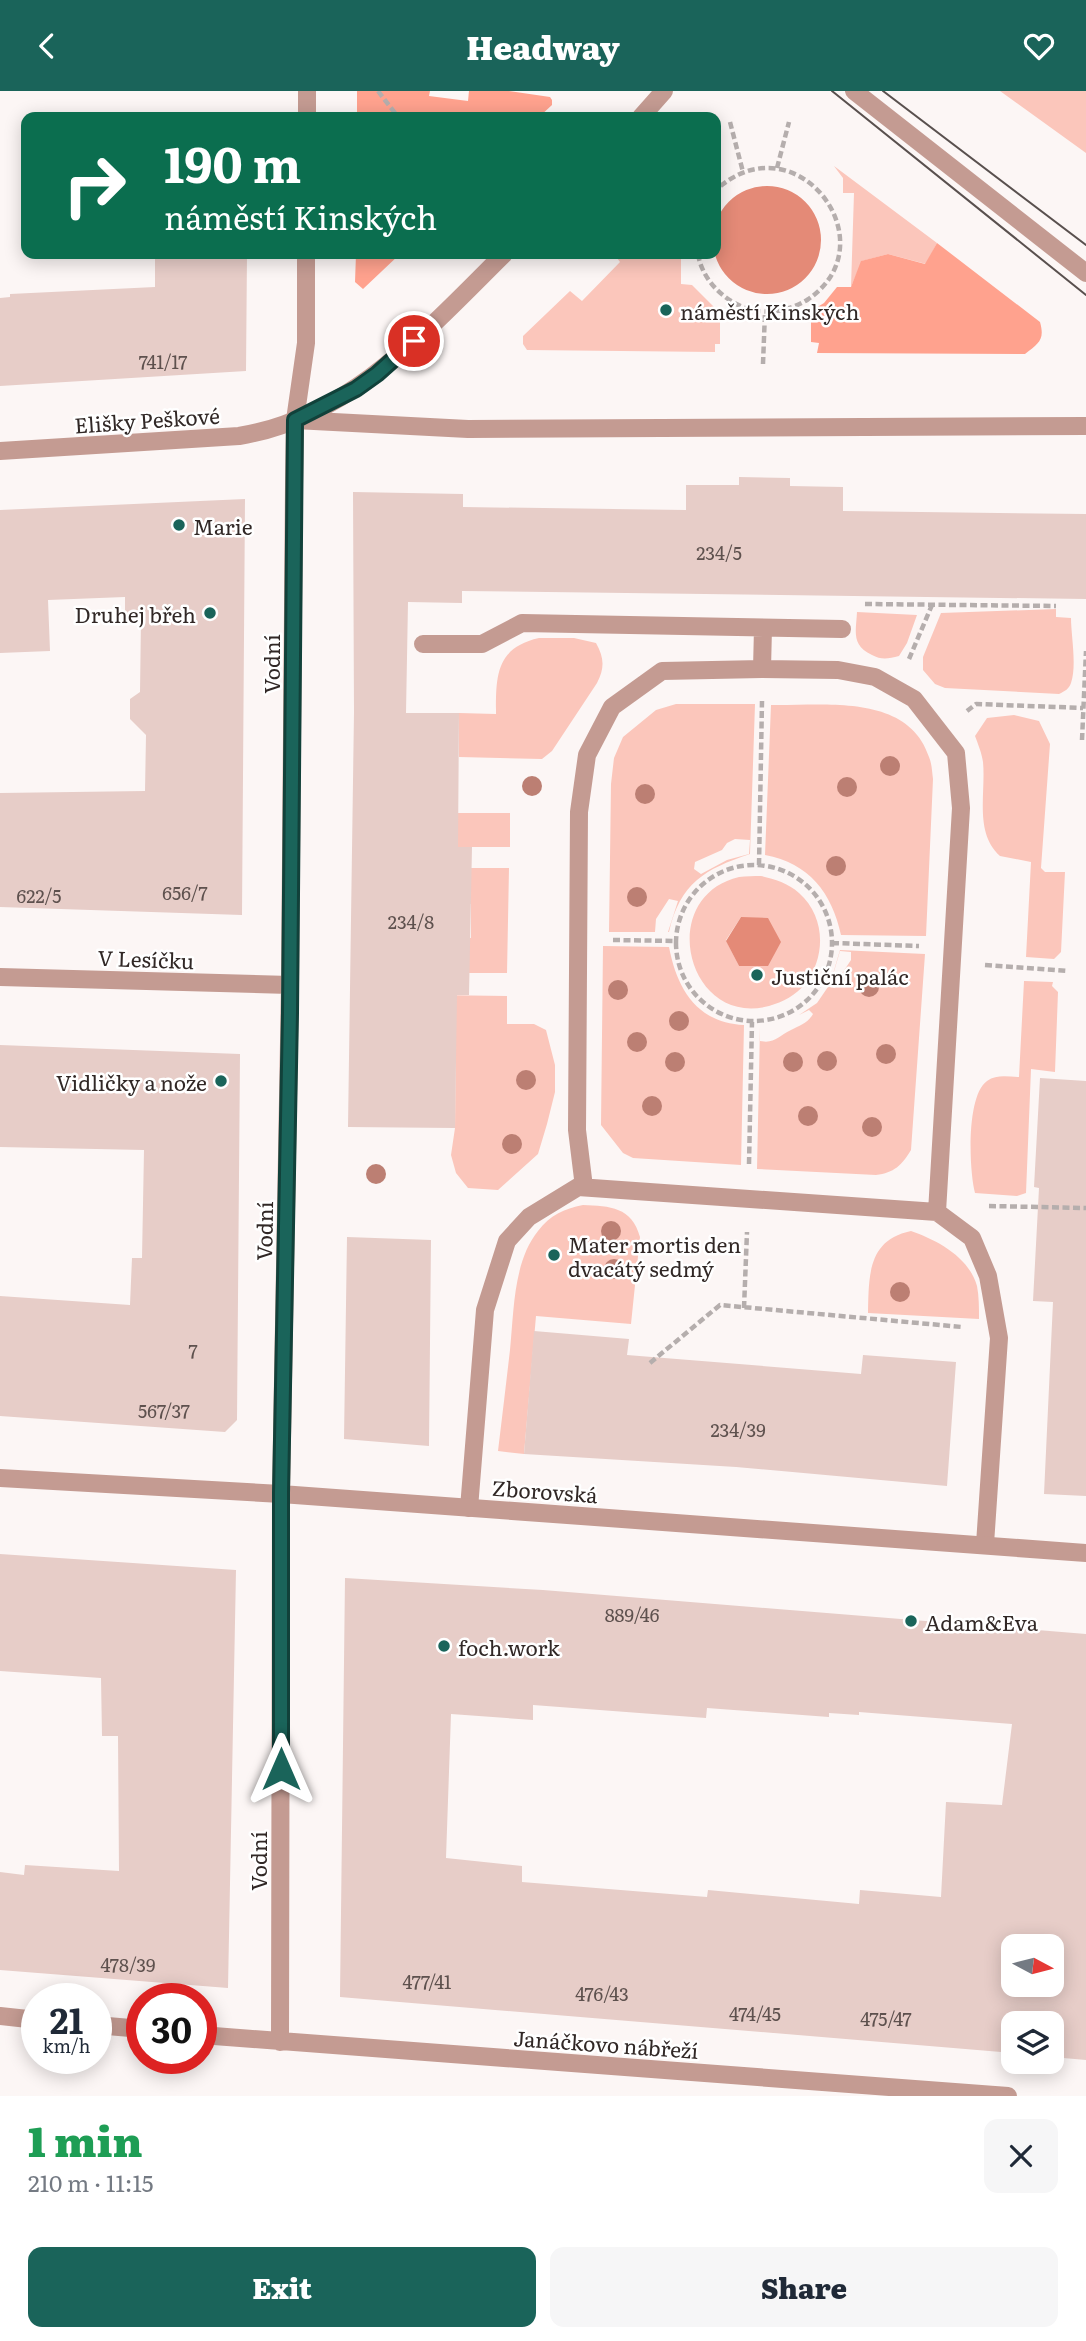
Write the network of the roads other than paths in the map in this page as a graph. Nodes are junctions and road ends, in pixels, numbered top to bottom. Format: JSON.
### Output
{"nodes":[{"id":1,"x":307,"y":91,"type":"edge"},
{"id":2,"x":664,"y":91,"type":"edge"},
{"id":3,"x":854,"y":91,"type":"edge"},
{"id":4,"x":307,"y":112,"type":"edge"},
{"id":5,"x":645,"y":112,"type":"edge"},
{"id":6,"x":306,"y":259,"type":"edge"},
{"id":7,"x":499,"y":259,"type":"edge"},
{"id":8,"x":1086,"y":273,"type":"edge"},
{"id":9,"x":295,"y":420,"type":"junction"},
{"id":10,"x":1086,"y":426,"type":"edge"},
{"id":11,"x":0,"y":451,"type":"edge"},
{"id":12,"x":763,"y":628,"type":"junction"},
{"id":13,"x":842,"y":629,"type":"dead end"},
{"id":14,"x":423,"y":643,"type":"dead end"},
{"id":15,"x":762,"y":669,"type":"junction"},
{"id":16,"x":0,"y":977,"type":"edge"},
{"id":17,"x":290,"y":985,"type":"junction"},
{"id":18,"x":584,"y":1187,"type":"junction"},
{"id":19,"x":937,"y":1212,"type":"junction"},
{"id":20,"x":0,"y":1478,"type":"edge"},
{"id":21,"x":281,"y":1493,"type":"junction"},
{"id":22,"x":469,"y":1508,"type":"junction"},
{"id":23,"x":985,"y":1544,"type":"junction"},
{"id":24,"x":1086,"y":1553,"type":"edge"},
{"id":25,"x":0,"y":2016,"type":"edge"},
{"id":26,"x":21,"y":2018,"type":"edge"},
{"id":27,"x":217,"y":2036,"type":"edge"},
{"id":28,"x":280,"y":2042,"type":"junction"},
{"id":29,"x":1008,"y":2096,"type":"edge"}],
"edges":[{"from":1,"to":4,"type":"street"},
{"from":2,"to":5,"type":"street"},
{"from":3,"to":8,"type":"street"},
{"from":6,"to":9,"type":"street"},
{"from":7,"to":9,"type":"street"},
{"from":9,"to":10,"type":"street"},
{"from":9,"to":11,"type":"street","name":"Elišky Peškové"},
{"from":9,"to":17,"type":"street","name":"Vodní"},
{"from":12,"to":13,"type":"street"},
{"from":12,"to":14,"type":"street"},
{"from":12,"to":15,"type":"street"},
{"from":15,"to":18,"type":"street"},
{"from":15,"to":19,"type":"street"},
{"from":16,"to":17,"type":"street","name":"V Lesíčku"},
{"from":17,"to":21,"type":"street","name":"Vodní"},
{"from":18,"to":19,"type":"street"},
{"from":18,"to":22,"type":"street"},
{"from":19,"to":23,"type":"street"},
{"from":20,"to":21,"type":"street","name":"Zborovská"},
{"from":21,"to":22,"type":"street","name":"Zborovská"},
{"from":21,"to":28,"type":"street","name":"Vodní"},
{"from":22,"to":23,"type":"street","name":"Zborovská"},
{"from":23,"to":24,"type":"street","name":"Zborovská"},
{"from":25,"to":26,"type":"street"},
{"from":27,"to":28,"type":"street","name":"Janáčkovo nábřeží"},
{"from":28,"to":29,"type":"street","name":"Janáčkovo nábřeží"}]}
